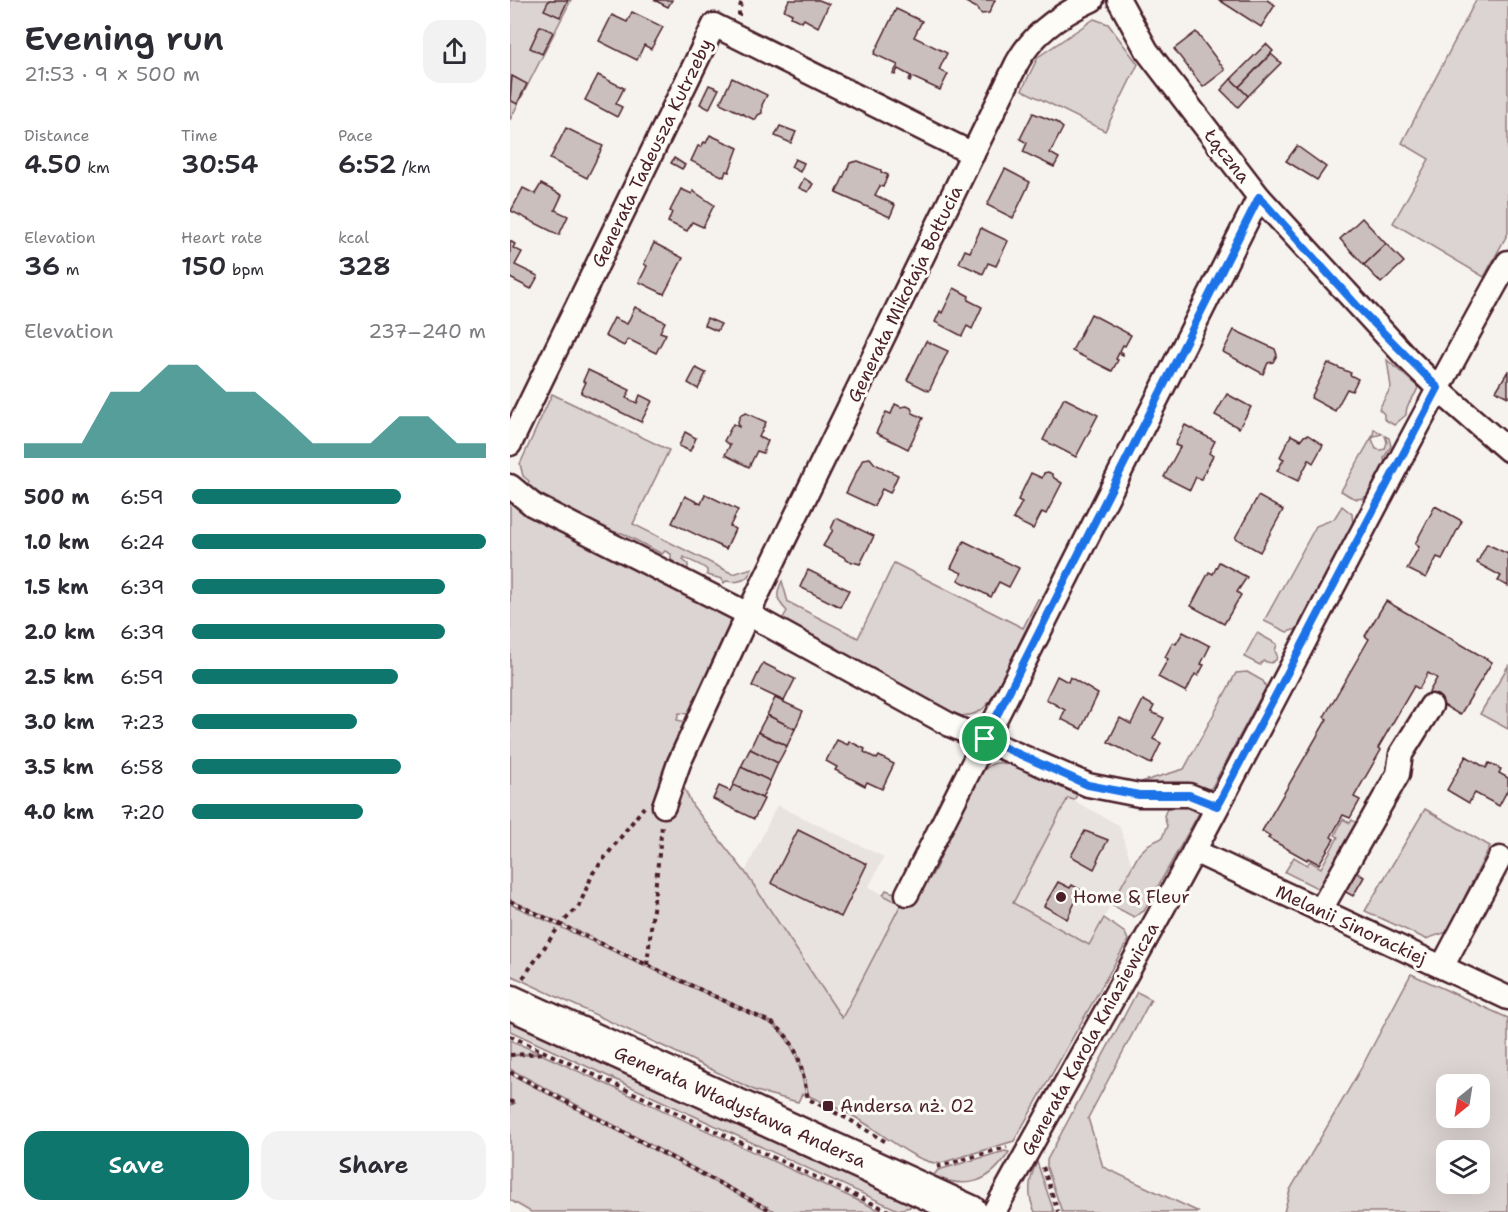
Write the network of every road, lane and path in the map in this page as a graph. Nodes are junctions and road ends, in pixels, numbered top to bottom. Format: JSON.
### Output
{"nodes":[{"id":1,"x":742,"y":0,"type":"edge"},
{"id":2,"x":1092,"y":0,"type":"edge"},
{"id":3,"x":1119,"y":0,"type":"edge"},
{"id":4,"x":740,"y":19,"type":"dead end"},
{"id":5,"x":974,"y":154,"type":"junction"},
{"id":6,"x":1259,"y":197,"type":"junction"},
{"id":7,"x":1508,"y":262,"type":"edge"},
{"id":8,"x":1438,"y":388,"type":"junction"},
{"id":9,"x":510,"y":444,"type":"edge"},
{"id":10,"x":1508,"y":450,"type":"edge"},
{"id":11,"x":510,"y":486,"type":"edge"},
{"id":12,"x":748,"y":614,"type":"junction"},
{"id":13,"x":1431,"y":706,"type":"dead end"},
{"id":14,"x":985,"y":739,"type":"junction"},
{"id":15,"x":657,"y":803,"type":"junction"},
{"id":16,"x":1217,"y":806,"type":"junction"},
{"id":17,"x":1194,"y":851,"type":"junction"},
{"id":18,"x":1500,"y":858,"type":"dead end"},
{"id":19,"x":907,"y":894,"type":"dead end"},
{"id":20,"x":510,"y":901,"type":"edge"},
{"id":21,"x":1320,"y":911,"type":"junction"},
{"id":22,"x":560,"y":925,"type":"junction"},
{"id":23,"x":647,"y":965,"type":"junction"},
{"id":24,"x":1442,"y":967,"type":"junction"},
{"id":25,"x":516,"y":990,"type":"edge"},
{"id":26,"x":1508,"y":998,"type":"edge"},
{"id":27,"x":510,"y":1036,"type":"edge"},
{"id":28,"x":546,"y":1052,"type":"junction"},
{"id":29,"x":510,"y":1055,"type":"edge"},
{"id":30,"x":510,"y":1072,"type":"edge"},
{"id":31,"x":890,"y":1144,"type":"dead end"},
{"id":32,"x":1011,"y":1148,"type":"dead end"},
{"id":33,"x":1037,"y":1162,"type":"dead end"},
{"id":34,"x":930,"y":1169,"type":"dead end"},
{"id":35,"x":774,"y":1212,"type":"edge"},
{"id":36,"x":891,"y":1212,"type":"edge"},
{"id":37,"x":970,"y":1212,"type":"edge"},
{"id":38,"x":994,"y":1212,"type":"edge"},
{"id":39,"x":1058,"y":1212,"type":"edge"}],
"edges":[{"from":1,"to":4,"type":"path"},
{"from":2,"to":5,"type":"street","name":"Generała Mikołaja Bołtucia"},
{"from":3,"to":6,"type":"street","name":"Łączna"},
{"from":5,"to":9,"type":"street","name":"Generała Tadeusza Kutrzeby"},
{"from":5,"to":12,"type":"street","name":"Generała Mikołaja Bołtucia"},
{"from":6,"to":8,"type":"street","name":"Łączna"},
{"from":6,"to":14,"type":"street"},
{"from":7,"to":8,"type":"street","name":"Generała Karola Kniaziewicza"},
{"from":8,"to":10,"type":"street","name":"Łączna"},
{"from":8,"to":16,"type":"street","name":"Generała Karola Kniaziewicza"},
{"from":11,"to":12,"type":"street"},
{"from":12,"to":14,"type":"street"},
{"from":12,"to":15,"type":"street","name":"Generała Mikołaja Bołtucia"},
{"from":13,"to":21,"type":"street"},
{"from":14,"to":16,"type":"street"},
{"from":14,"to":19,"type":"street"},
{"from":15,"to":22,"type":"path"},
{"from":15,"to":23,"type":"path"},
{"from":16,"to":17,"type":"street","name":"Generała Karola Kniaziewicza"},
{"from":17,"to":21,"type":"street","name":"Melanii Sinorackiej"},
{"from":17,"to":38,"type":"street","name":"Generała Karola Kniaziewicza"},
{"from":18,"to":24,"type":"street"},
{"from":20,"to":22,"type":"path"},
{"from":21,"to":24,"type":"street","name":"Melanii Sinorackiej"},
{"from":22,"to":23,"type":"path"},
{"from":22,"to":25,"type":"path"},
{"from":23,"to":31,"type":"path"},
{"from":24,"to":26,"type":"street","name":"Melanii Sinorackiej"},
{"from":25,"to":37,"type":"main road","name":"Generała Władysława Andersa"},
{"from":27,"to":28,"type":"path"},
{"from":28,"to":29,"type":"path"},
{"from":28,"to":36,"type":"path"},
{"from":30,"to":35,"type":"path"},
{"from":32,"to":34,"type":"path"},
{"from":33,"to":39,"type":"path"}]}
